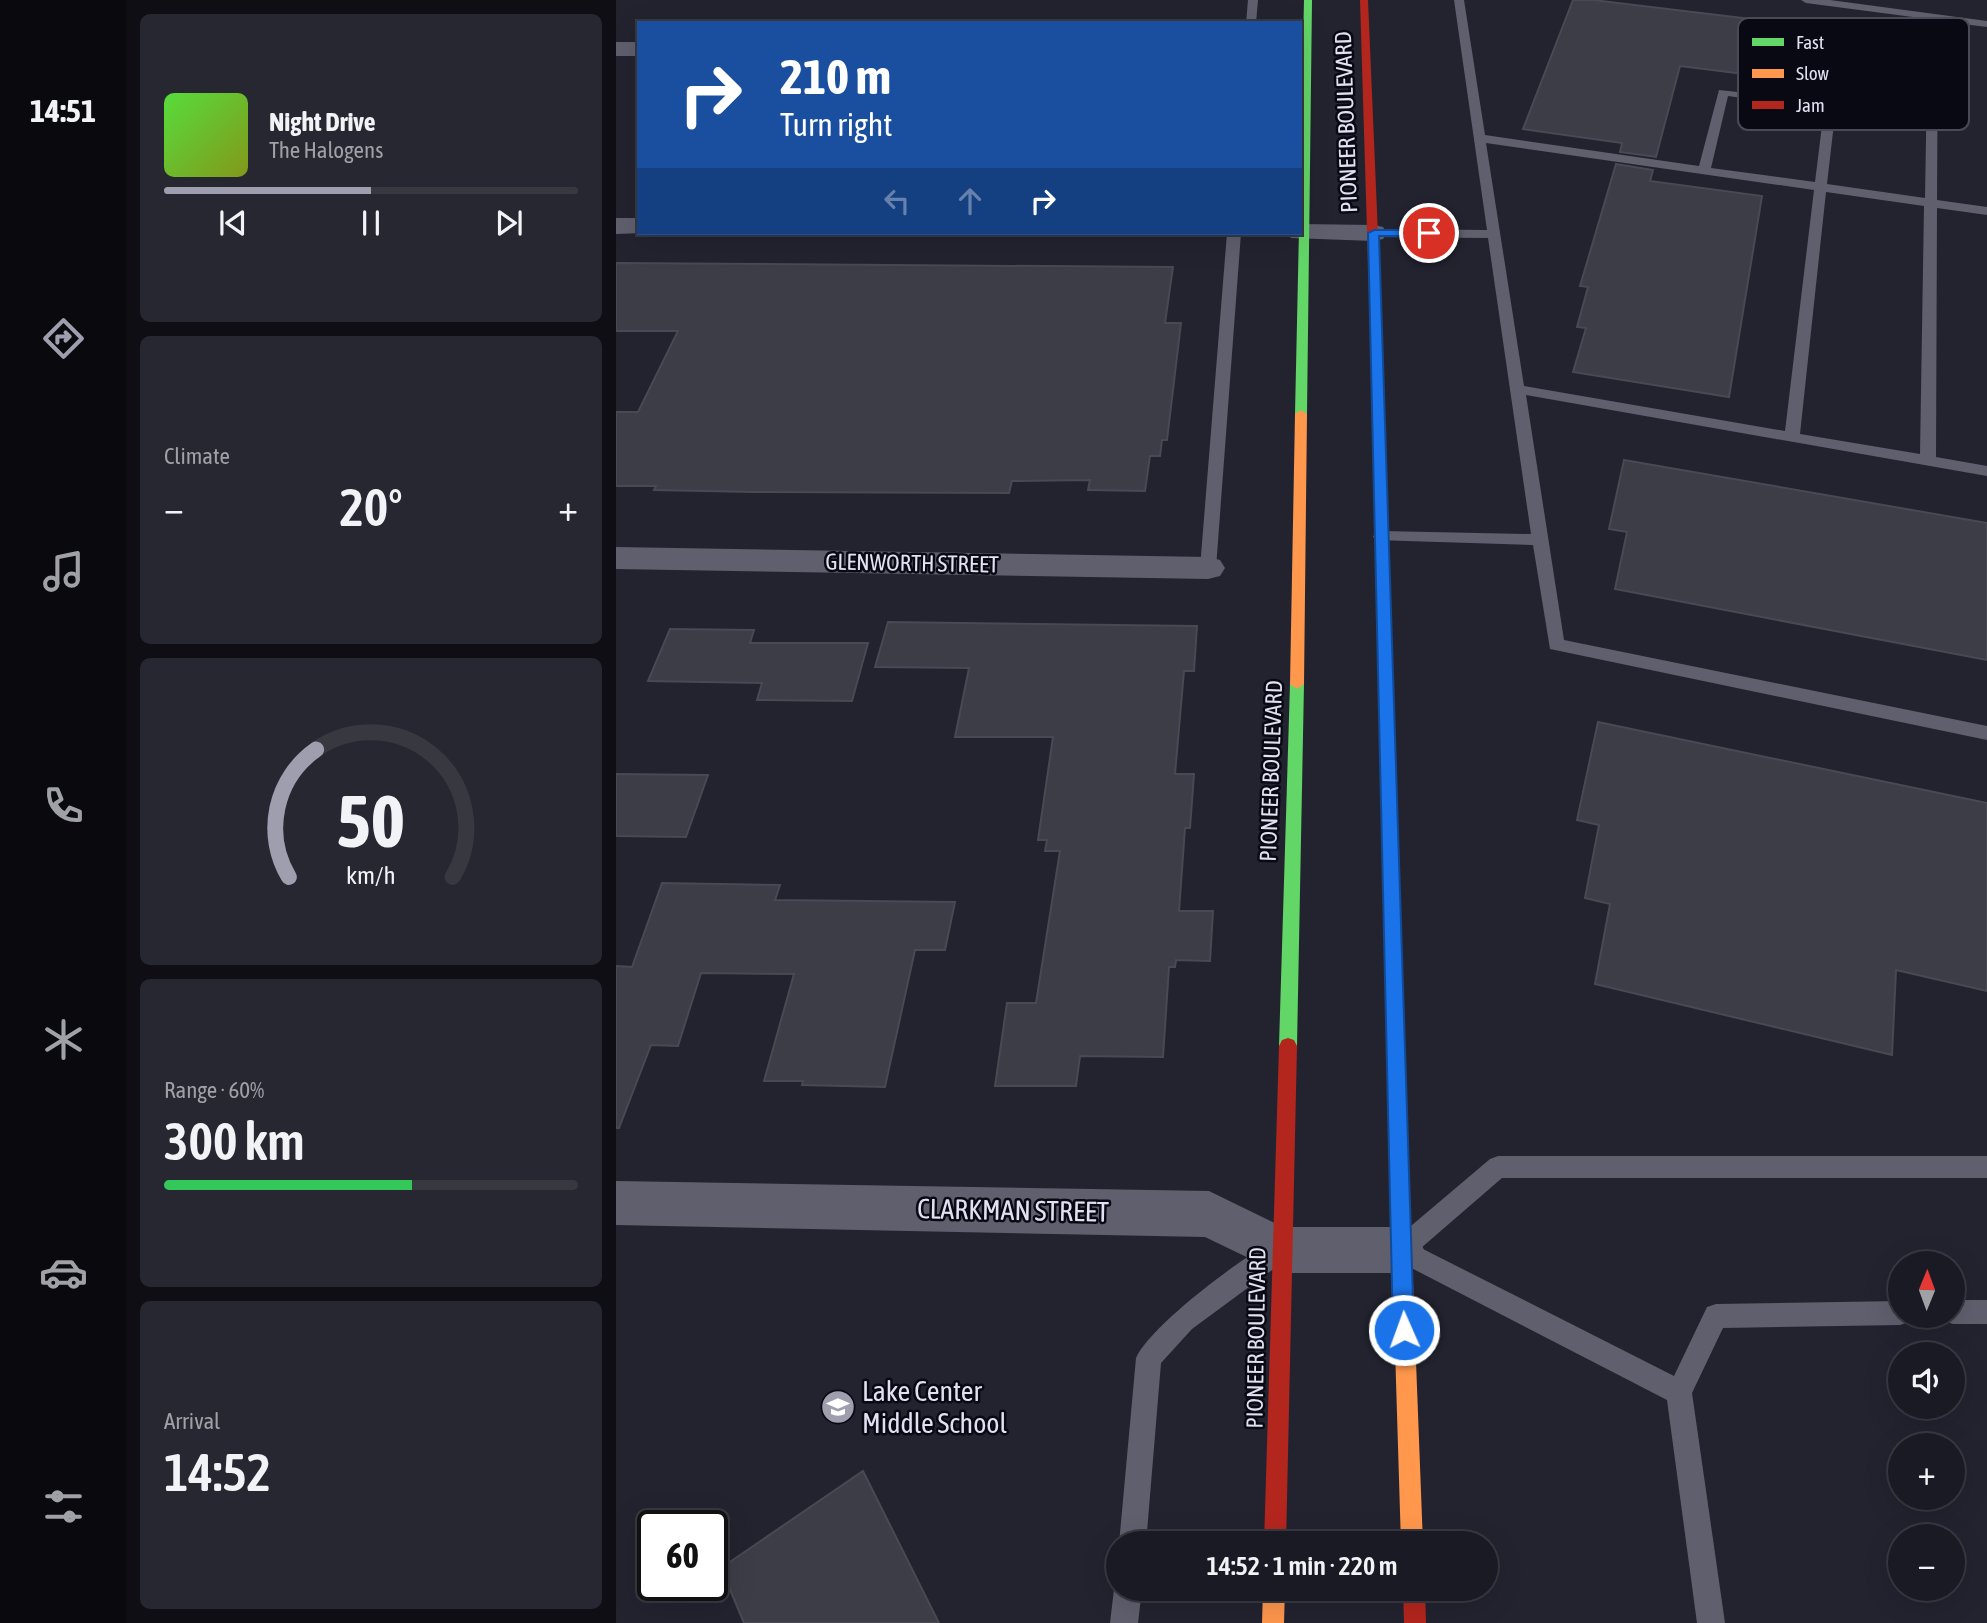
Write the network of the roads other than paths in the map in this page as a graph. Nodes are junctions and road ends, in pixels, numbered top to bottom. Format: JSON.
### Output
{"nodes":[{"id":1,"x":1253,"y":0,"type":"edge"},
{"id":2,"x":1308,"y":0,"type":"edge"},
{"id":3,"x":1364,"y":0,"type":"edge"},
{"id":4,"x":1459,"y":0,"type":"edge"},
{"id":5,"x":1806,"y":0,"type":"edge"},
{"id":6,"x":1933,"y":15,"type":"junction"},
{"id":7,"x":1933,"y":18,"type":"edge"},
{"id":8,"x":1951,"y":18,"type":"edge"},
{"id":9,"x":1251,"y":21,"type":"edge"},
{"id":10,"x":1969,"y":21,"type":"edge"},
{"id":11,"x":1987,"y":24,"type":"edge"},
{"id":12,"x":616,"y":49,"type":"edge"},
{"id":13,"x":637,"y":49,"type":"edge"},
{"id":14,"x":1738,"y":94,"type":"edge"},
{"id":15,"x":1827,"y":130,"type":"edge"},
{"id":16,"x":1932,"y":130,"type":"edge"},
{"id":17,"x":1480,"y":138,"type":"junction"},
{"id":18,"x":1704,"y":171,"type":"junction"},
{"id":19,"x":1821,"y":187,"type":"junction"},
{"id":20,"x":1302,"y":199,"type":"edge"},
{"id":21,"x":1931,"y":203,"type":"junction"},
{"id":22,"x":1987,"y":211,"type":"edge"},
{"id":23,"x":616,"y":226,"type":"edge"},
{"id":24,"x":637,"y":226,"type":"edge"},
{"id":25,"x":1302,"y":232,"type":"edge"},
{"id":26,"x":1374,"y":233,"type":"junction"},
{"id":27,"x":1494,"y":234,"type":"junction"},
{"id":28,"x":1234,"y":235,"type":"edge"},
{"id":29,"x":1301,"y":235,"type":"edge"},
{"id":30,"x":1518,"y":389,"type":"junction"},
{"id":31,"x":1792,"y":437,"type":"junction"},
{"id":32,"x":1928,"y":461,"type":"junction"},
{"id":33,"x":1987,"y":471,"type":"edge"},
{"id":34,"x":1381,"y":536,"type":"junction"},
{"id":35,"x":1540,"y":540,"type":"junction"},
{"id":36,"x":616,"y":558,"type":"edge"},
{"id":37,"x":1209,"y":568,"type":"joint"},
{"id":38,"x":1987,"y":733,"type":"edge"},
{"id":39,"x":1987,"y":1167,"type":"edge"},
{"id":40,"x":616,"y":1203,"type":"edge"},
{"id":41,"x":1280,"y":1250,"type":"junction"},
{"id":42,"x":1400,"y":1250,"type":"junction"},
{"id":43,"x":1965,"y":1312,"type":"edge"},
{"id":44,"x":1987,"y":1312,"type":"edge"},
{"id":45,"x":1888,"y":1313,"type":"edge"},
{"id":46,"x":1679,"y":1392,"type":"junction"},
{"id":47,"x":1133,"y":1531,"type":"edge"},
{"id":48,"x":1275,"y":1531,"type":"edge"},
{"id":49,"x":1411,"y":1531,"type":"edge"},
{"id":50,"x":1127,"y":1601,"type":"edge"},
{"id":51,"x":1274,"y":1601,"type":"edge"},
{"id":52,"x":1414,"y":1601,"type":"edge"},
{"id":53,"x":1124,"y":1623,"type":"edge"},
{"id":54,"x":1273,"y":1623,"type":"edge"},
{"id":55,"x":1415,"y":1623,"type":"edge"},
{"id":56,"x":1711,"y":1623,"type":"edge"}],
"edges":[{"from":1,"to":9,"type":"lane"},
{"from":2,"to":20,"type":"main road","name":"PIONEER BOULEVARD"},
{"from":3,"to":26,"type":"main road","name":"PIONEER BOULEVARD"},
{"from":4,"to":17,"type":"lane"},
{"from":5,"to":6,"type":"lane"},
{"from":6,"to":7,"type":"lane"},
{"from":6,"to":8,"type":"lane"},
{"from":10,"to":11,"type":"lane"},
{"from":12,"to":13,"type":"street"},
{"from":14,"to":18,"type":"lane"},
{"from":15,"to":19,"type":"lane"},
{"from":16,"to":21,"type":"lane"},
{"from":17,"to":18,"type":"lane"},
{"from":17,"to":27,"type":"lane"},
{"from":18,"to":19,"type":"lane"},
{"from":19,"to":21,"type":"lane"},
{"from":19,"to":31,"type":"lane"},
{"from":21,"to":22,"type":"lane"},
{"from":21,"to":32,"type":"lane"},
{"from":23,"to":24,"type":"street"},
{"from":25,"to":26,"type":"street"},
{"from":26,"to":27,"type":"lane"},
{"from":26,"to":34,"type":"main road","name":"PIONEER BOULEVARD"},
{"from":27,"to":30,"type":"lane"},
{"from":28,"to":37,"type":"lane"},
{"from":29,"to":41,"type":"main road","name":"PIONEER BOULEVARD"},
{"from":30,"to":31,"type":"lane"},
{"from":30,"to":35,"type":"lane"},
{"from":31,"to":32,"type":"lane"},
{"from":32,"to":33,"type":"lane"},
{"from":34,"to":35,"type":"lane"},
{"from":34,"to":42,"type":"main road","name":"PIONEER BOULEVARD"},
{"from":35,"to":38,"type":"lane"},
{"from":36,"to":37,"type":"street","name":"GLENWORTH STREET"},
{"from":39,"to":42,"type":"lane"},
{"from":40,"to":41,"type":"street","name":"CLARKMAN STREET"},
{"from":41,"to":42,"type":"street","name":"CLARKMAN STREET"},
{"from":41,"to":47,"type":"lane"},
{"from":41,"to":48,"type":"main road","name":"PIONEER BOULEVARD"},
{"from":42,"to":46,"type":"lane"},
{"from":42,"to":49,"type":"main road","name":"PIONEER BOULEVARD"},
{"from":43,"to":44,"type":"lane"},
{"from":45,"to":46,"type":"lane"},
{"from":46,"to":56,"type":"lane"},
{"from":50,"to":53,"type":"lane"},
{"from":51,"to":54,"type":"main road"},
{"from":52,"to":55,"type":"main road"}]}
